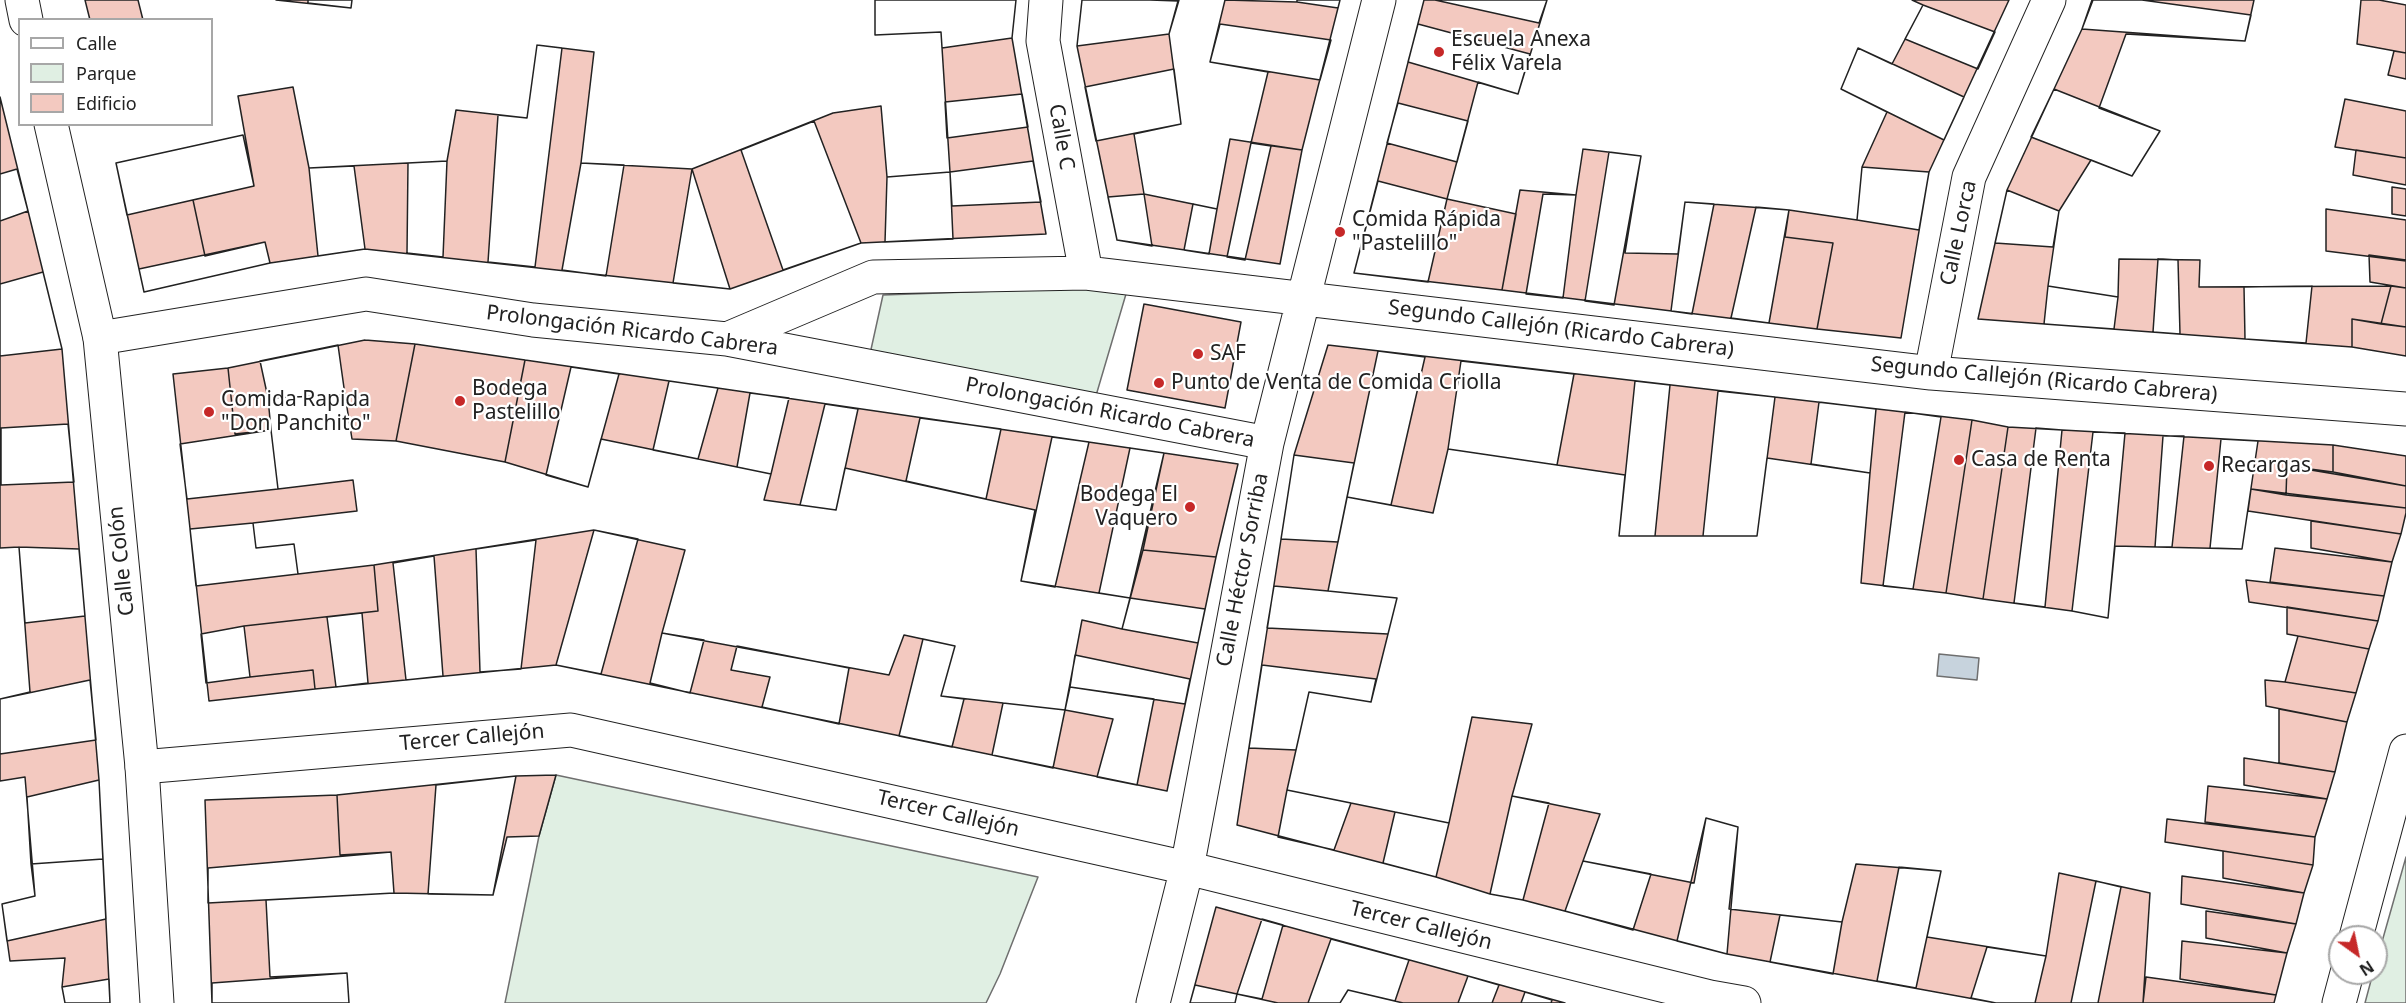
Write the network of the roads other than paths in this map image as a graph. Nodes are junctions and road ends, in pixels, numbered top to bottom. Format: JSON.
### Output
{"nodes":[{"id":1,"x":22,"y":0,"type":"edge"},
{"id":2,"x":1046,"y":0,"type":"edge"},
{"id":3,"x":1379,"y":0,"type":"edge"},
{"id":4,"x":2049,"y":0,"type":"edge"},
{"id":5,"x":26,"y":18,"type":"edge"},
{"id":6,"x":51,"y":126,"type":"edge"},
{"id":7,"x":1086,"y":273,"type":"junction"},
{"id":8,"x":1304,"y":298,"type":"junction"},
{"id":9,"x":100,"y":338,"type":"junction"},
{"id":10,"x":727,"y":339,"type":"junction"},
{"id":11,"x":1931,"y":373,"type":"junction"},
{"id":12,"x":2406,"y":409,"type":"edge"},
{"id":13,"x":1267,"y":443,"type":"junction"},
{"id":14,"x":2406,"y":751,"type":"edge"},
{"id":15,"x":142,"y":767,"type":"junction"},
{"id":16,"x":1187,"y":868,"type":"junction"},
{"id":17,"x":2359,"y":925,"type":"edge"},
{"id":18,"x":2344,"y":985,"type":"edge"},
{"id":19,"x":1709,"y":1000,"type":"edge"},
{"id":20,"x":157,"y":1003,"type":"edge"},
{"id":21,"x":1153,"y":1003,"type":"edge"},
{"id":22,"x":1743,"y":1003,"type":"edge"},
{"id":23,"x":2339,"y":1003,"type":"edge"}],
"edges":[{"from":1,"to":5,"type":"street"},
{"from":2,"to":7,"type":"street","name":"Calle C"},
{"from":3,"to":8,"type":"street","name":"Calle Héctor Sorriba"},
{"from":4,"to":11,"type":"street","name":"Calle Lorca"},
{"from":6,"to":9,"type":"street","name":"Calle Colón"},
{"from":7,"to":8,"type":"street","name":"Segundo Callejón (Ricardo Cabrera)"},
{"from":7,"to":10,"type":"street","name":"Segundo Callejón (Ricardo Cabrera)"},
{"from":8,"to":11,"type":"street","name":"Segundo Callejón (Ricardo Cabrera)"},
{"from":8,"to":13,"type":"street","name":"Calle Héctor Sorriba"},
{"from":9,"to":10,"type":"street","name":"Prolongación Ricardo Cabrera"},
{"from":9,"to":15,"type":"street","name":"Calle Colón"},
{"from":10,"to":13,"type":"street","name":"Prolongación Ricardo Cabrera"},
{"from":11,"to":12,"type":"street","name":"Segundo Callejón (Ricardo Cabrera)"},
{"from":13,"to":16,"type":"street","name":"Calle Héctor Sorriba"},
{"from":14,"to":17,"type":"street"},
{"from":15,"to":16,"type":"street","name":"Tercer Callejón"},
{"from":15,"to":20,"type":"street","name":"Calle Colón"},
{"from":16,"to":19,"type":"street","name":"Tercer Callejón"},
{"from":16,"to":21,"type":"street","name":"Calle Héctor Sorriba"},
{"from":18,"to":23,"type":"street"},
{"from":19,"to":22,"type":"street","name":"Tercer Callejón"}]}
